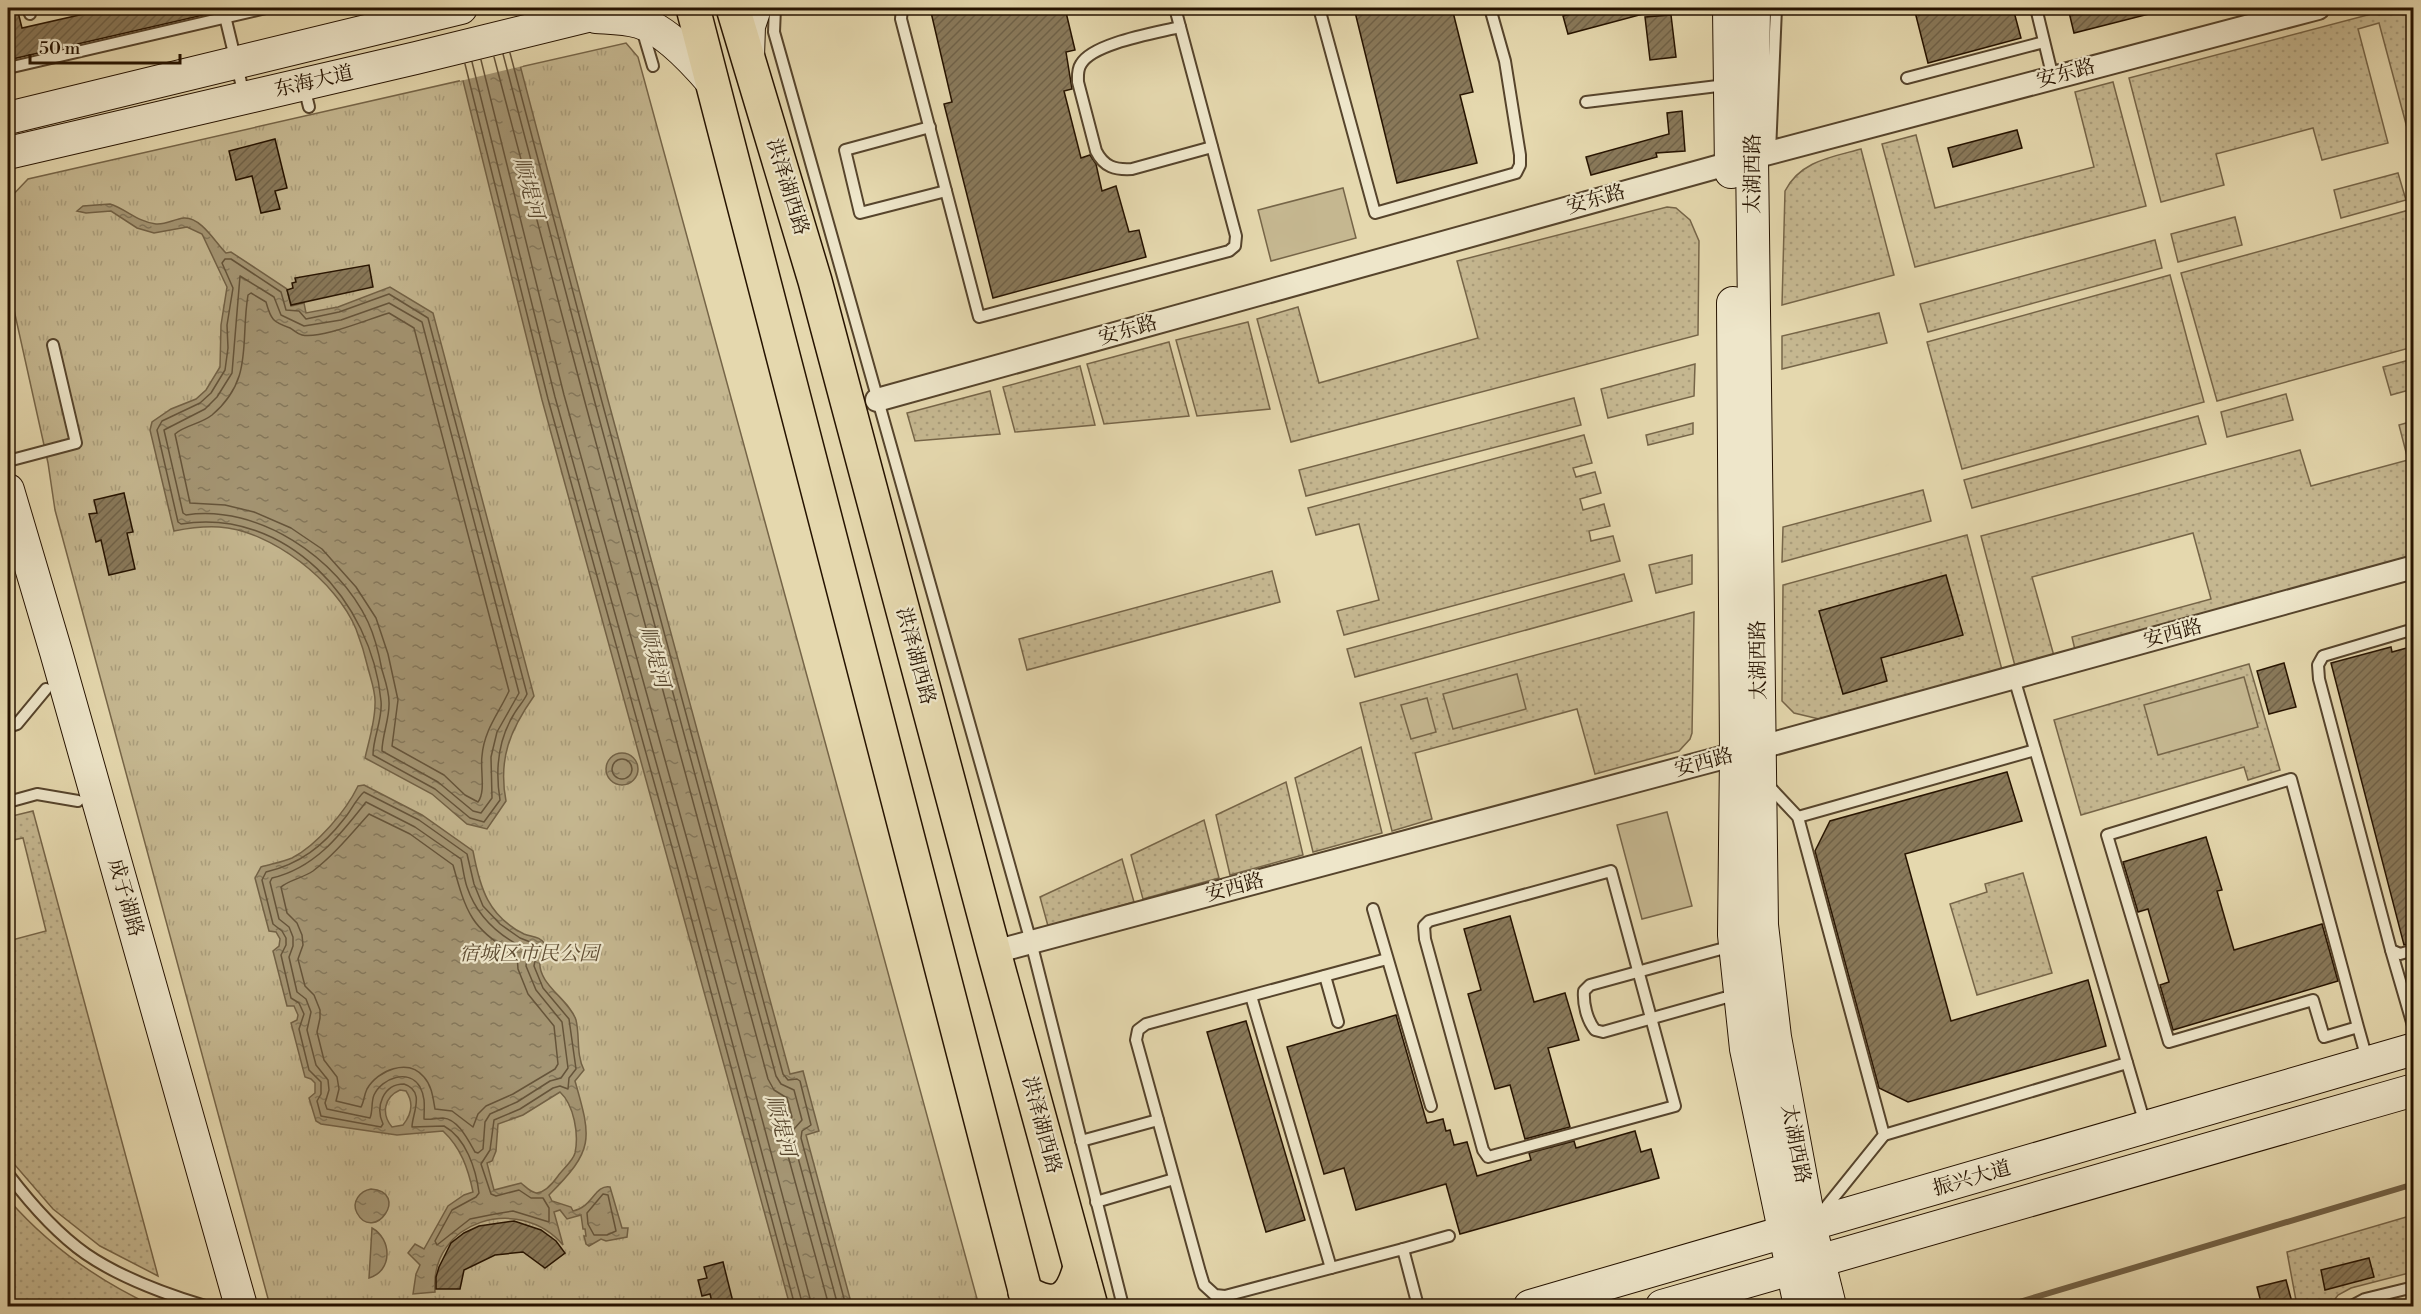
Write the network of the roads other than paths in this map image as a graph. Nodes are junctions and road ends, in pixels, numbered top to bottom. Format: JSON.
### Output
{"nodes":[{"id":1,"x":266,"y":8,"type":"edge"},
{"id":2,"x":461,"y":8,"type":"edge"},
{"id":3,"x":693,"y":8,"type":"edge"},
{"id":4,"x":733,"y":8,"type":"edge"},
{"id":5,"x":755,"y":8,"type":"edge"},
{"id":6,"x":767,"y":8,"type":"edge"},
{"id":7,"x":775,"y":8,"type":"edge"},
{"id":8,"x":902,"y":8,"type":"edge"},
{"id":9,"x":1175,"y":8,"type":"edge"},
{"id":10,"x":1319,"y":8,"type":"edge"},
{"id":11,"x":1490,"y":8,"type":"edge"},
{"id":12,"x":1729,"y":8,"type":"edge"},
{"id":13,"x":1754,"y":8,"type":"edge"},
{"id":14,"x":1776,"y":8,"type":"edge"},
{"id":15,"x":2036,"y":8,"type":"edge"},
{"id":16,"x":2318,"y":8,"type":"edge"},
{"id":17,"x":224,"y":12,"type":"edge"},
{"id":18,"x":633,"y":12,"type":"edge"},
{"id":19,"x":1180,"y":27,"type":"junction"},
{"id":20,"x":774,"y":32,"type":"junction"},
{"id":21,"x":2044,"y":42,"type":"junction"},
{"id":22,"x":748,"y":58,"type":"junction"},
{"id":23,"x":236,"y":62,"type":"junction"},
{"id":24,"x":653,"y":66,"type":"dead end"},
{"id":25,"x":8,"y":68,"type":"edge"},
{"id":26,"x":1907,"y":78,"type":"dead end"},
{"id":27,"x":2053,"y":78,"type":"junction"},
{"id":28,"x":712,"y":82,"type":"junction"},
{"id":29,"x":1730,"y":84,"type":"junction"},
{"id":30,"x":244,"y":98,"type":"junction"},
{"id":31,"x":1586,"y":102,"type":"dead end"},
{"id":32,"x":8,"y":118,"type":"edge"},
{"id":33,"x":768,"y":124,"type":"junction"},
{"id":34,"x":930,"y":127,"type":"junction"},
{"id":35,"x":725,"y":133,"type":"junction"},
{"id":36,"x":1212,"y":147,"type":"junction"},
{"id":37,"x":8,"y":153,"type":"edge"},
{"id":38,"x":1751,"y":158,"type":"junction"},
{"id":39,"x":946,"y":191,"type":"junction"},
{"id":40,"x":53,"y":345,"type":"dead end"},
{"id":41,"x":877,"y":400,"type":"junction"},
{"id":42,"x":8,"y":461,"type":"edge"},
{"id":43,"x":8,"y":490,"type":"edge"},
{"id":44,"x":8,"y":564,"type":"edge"},
{"id":45,"x":2414,"y":567,"type":"edge"},
{"id":46,"x":2414,"y":629,"type":"edge"},
{"id":47,"x":2014,"y":678,"type":"junction"},
{"id":48,"x":46,"y":689,"type":"junction"},
{"id":49,"x":8,"y":727,"type":"edge"},
{"id":50,"x":2035,"y":750,"type":"junction"},
{"id":51,"x":1752,"y":759,"type":"junction"},
{"id":52,"x":78,"y":801,"type":"junction"},
{"id":53,"x":8,"y":802,"type":"edge"},
{"id":54,"x":1798,"y":817,"type":"junction"},
{"id":55,"x":1373,"y":909,"type":"dead end"},
{"id":56,"x":1030,"y":942,"type":"junction"},
{"id":57,"x":1736,"y":945,"type":"junction"},
{"id":58,"x":2391,"y":950,"type":"junction"},
{"id":59,"x":2414,"y":950,"type":"edge"},
{"id":60,"x":994,"y":952,"type":"junction"},
{"id":61,"x":1388,"y":959,"type":"junction"},
{"id":62,"x":1638,"y":971,"type":"junction"},
{"id":63,"x":1325,"y":976,"type":"junction"},
{"id":64,"x":1741,"y":993,"type":"junction"},
{"id":65,"x":1251,"y":996,"type":"junction"},
{"id":66,"x":1651,"y":1019,"type":"junction"},
{"id":67,"x":1338,"y":1022,"type":"dead end"},
{"id":68,"x":2358,"y":1027,"type":"junction"},
{"id":69,"x":2414,"y":1029,"type":"edge"},
{"id":70,"x":2414,"y":1049,"type":"edge"},
{"id":71,"x":2127,"y":1063,"type":"junction"},
{"id":72,"x":2368,"y":1063,"type":"junction"},
{"id":73,"x":2414,"y":1090,"type":"edge"},
{"id":74,"x":1431,"y":1106,"type":"dead end"},
{"id":75,"x":1158,"y":1120,"type":"junction"},
{"id":76,"x":2146,"y":1128,"type":"junction"},
{"id":77,"x":1884,"y":1135,"type":"junction"},
{"id":78,"x":1081,"y":1141,"type":"junction"},
{"id":79,"x":8,"y":1174,"type":"edge"},
{"id":80,"x":1174,"y":1179,"type":"junction"},
{"id":81,"x":1943,"y":1187,"type":"junction"},
{"id":82,"x":1096,"y":1202,"type":"junction"},
{"id":83,"x":1953,"y":1224,"type":"junction"},
{"id":84,"x":1449,"y":1236,"type":"dead end"},
{"id":85,"x":1403,"y":1249,"type":"junction"},
{"id":86,"x":1788,"y":1261,"type":"edge"},
{"id":87,"x":1080,"y":1267,"type":"junction"},
{"id":88,"x":1330,"y":1268,"type":"junction"},
{"id":89,"x":1642,"y":1275,"type":"junction"},
{"id":90,"x":2414,"y":1287,"type":"edge"},
{"id":91,"x":1027,"y":1299,"type":"edge"},
{"id":92,"x":205,"y":1306,"type":"edge"},
{"id":93,"x":218,"y":1306,"type":"edge"},
{"id":94,"x":241,"y":1306,"type":"edge"},
{"id":95,"x":1091,"y":1306,"type":"edge"},
{"id":96,"x":1123,"y":1306,"type":"edge"},
{"id":97,"x":1418,"y":1306,"type":"edge"},
{"id":98,"x":1530,"y":1306,"type":"edge"},
{"id":99,"x":1654,"y":1306,"type":"edge"},
{"id":100,"x":1662,"y":1306,"type":"edge"},
{"id":101,"x":1830,"y":1306,"type":"edge"},
{"id":102,"x":2352,"y":1306,"type":"edge"}],
"edges":[{"from":1,"to":17,"type":"lane"},
{"from":2,"to":23,"type":"street","name":"东海大道"},
{"from":3,"to":28,"type":"main road"},
{"from":4,"to":22,"type":"main road","name":"洪泽湖西路"},
{"from":5,"to":22,"type":"street"},
{"from":6,"to":20,"type":"lane"},
{"from":7,"to":20,"type":"lane"},
{"from":8,"to":34,"type":"lane"},
{"from":9,"to":19,"type":"lane"},
{"from":10,"to":11,"type":"lane"},
{"from":12,"to":29,"type":"street","name":"太湖西路"},
{"from":13,"to":38,"type":"street","name":"太湖西路"},
{"from":14,"to":38,"type":"lane"},
{"from":15,"to":21,"type":"lane"},
{"from":16,"to":27,"type":"street","name":"安东路"},
{"from":17,"to":23,"type":"lane"},
{"from":17,"to":25,"type":"lane"},
{"from":18,"to":24,"type":"lane"},
{"from":18,"to":28,"type":"street"},
{"from":18,"to":30,"type":"street","name":"东海大道"},
{"from":19,"to":36,"type":"lane"},
{"from":19,"to":36,"type":"lane"},
{"from":20,"to":41,"type":"lane"},
{"from":21,"to":26,"type":"lane"},
{"from":21,"to":27,"type":"lane"},
{"from":22,"to":33,"type":"main road","name":"洪泽湖西路"},
{"from":23,"to":30,"type":"lane"},
{"from":23,"to":32,"type":"street","name":"东海大道"},
{"from":27,"to":38,"type":"street","name":"安东路"},
{"from":28,"to":35,"type":"main road"},
{"from":29,"to":31,"type":"lane"},
{"from":29,"to":38,"type":"street","name":"太湖西路"},
{"from":30,"to":37,"type":"street","name":"东海大道"},
{"from":33,"to":35,"type":"main road"},
{"from":33,"to":60,"type":"main road","name":"洪泽湖西路"},
{"from":34,"to":39,"type":"lane"},
{"from":34,"to":39,"type":"lane"},
{"from":35,"to":91,"type":"main road"},
{"from":36,"to":39,"type":"lane"},
{"from":38,"to":41,"type":"street","name":"安东路"},
{"from":38,"to":51,"type":"street","name":"太湖西路"},
{"from":40,"to":42,"type":"lane"},
{"from":41,"to":56,"type":"lane"},
{"from":43,"to":94,"type":"street","name":"成子湖路"},
{"from":44,"to":48,"type":"street","name":"成子湖路"},
{"from":45,"to":47,"type":"street","name":"安西路"},
{"from":46,"to":58,"type":"lane"},
{"from":47,"to":50,"type":"lane"},
{"from":47,"to":51,"type":"street","name":"安西路"},
{"from":48,"to":49,"type":"lane"},
{"from":48,"to":52,"type":"street","name":"成子湖路"},
{"from":50,"to":54,"type":"lane"},
{"from":50,"to":71,"type":"lane"},
{"from":51,"to":54,"type":"lane"},
{"from":51,"to":56,"type":"street","name":"安西路"},
{"from":51,"to":57,"type":"street","name":"太湖西路"},
{"from":51,"to":86,"type":"street","name":"太湖西路"},
{"from":52,"to":53,"type":"lane"},
{"from":52,"to":93,"type":"street","name":"成子湖路"},
{"from":54,"to":77,"type":"lane"},
{"from":55,"to":61,"type":"lane"},
{"from":56,"to":60,"type":"street","name":"安西路"},
{"from":56,"to":78,"type":"lane"},
{"from":57,"to":62,"type":"lane"},
{"from":57,"to":64,"type":"street","name":"太湖西路"},
{"from":58,"to":59,"type":"lane"},
{"from":58,"to":69,"type":"lane"},
{"from":60,"to":87,"type":"main road","name":"洪泽湖西路"},
{"from":61,"to":63,"type":"lane"},
{"from":61,"to":74,"type":"lane"},
{"from":62,"to":66,"type":"lane"},
{"from":62,"to":66,"type":"lane"},
{"from":62,"to":66,"type":"lane"},
{"from":63,"to":65,"type":"lane"},
{"from":63,"to":67,"type":"lane"},
{"from":64,"to":66,"type":"lane"},
{"from":64,"to":86,"type":"street","name":"太湖西路"},
{"from":65,"to":75,"type":"lane"},
{"from":65,"to":88,"type":"lane"},
{"from":68,"to":68,"type":"lane"},
{"from":68,"to":72,"type":"lane"},
{"from":70,"to":72,"type":"street","name":"振兴大道"},
{"from":71,"to":76,"type":"lane"},
{"from":71,"to":77,"type":"lane"},
{"from":72,"to":76,"type":"street","name":"振兴大道"},
{"from":73,"to":83,"type":"street","name":"振兴大道"},
{"from":75,"to":78,"type":"lane"},
{"from":75,"to":80,"type":"lane"},
{"from":76,"to":81,"type":"street","name":"振兴大道"},
{"from":77,"to":86,"type":"lane"},
{"from":78,"to":82,"type":"lane"},
{"from":79,"to":92,"type":"lane"},
{"from":80,"to":82,"type":"lane"},
{"from":80,"to":88,"type":"lane"},
{"from":81,"to":83,"type":"street"},
{"from":81,"to":86,"type":"street","name":"振兴大道"},
{"from":82,"to":96,"type":"lane"},
{"from":83,"to":86,"type":"street","name":"振兴大道"},
{"from":84,"to":85,"type":"lane"},
{"from":85,"to":88,"type":"lane"},
{"from":85,"to":97,"type":"lane"},
{"from":86,"to":89,"type":"street","name":"振兴大道"},
{"from":86,"to":100,"type":"street","name":"振兴大道"},
{"from":86,"to":101,"type":"street","name":"太湖西路"},
{"from":87,"to":91,"type":"main road"},
{"from":87,"to":95,"type":"main road","name":"洪泽湖西路"},
{"from":89,"to":98,"type":"street","name":"振兴大道"},
{"from":89,"to":99,"type":"street"},
{"from":90,"to":102,"type":"lane"}]}
